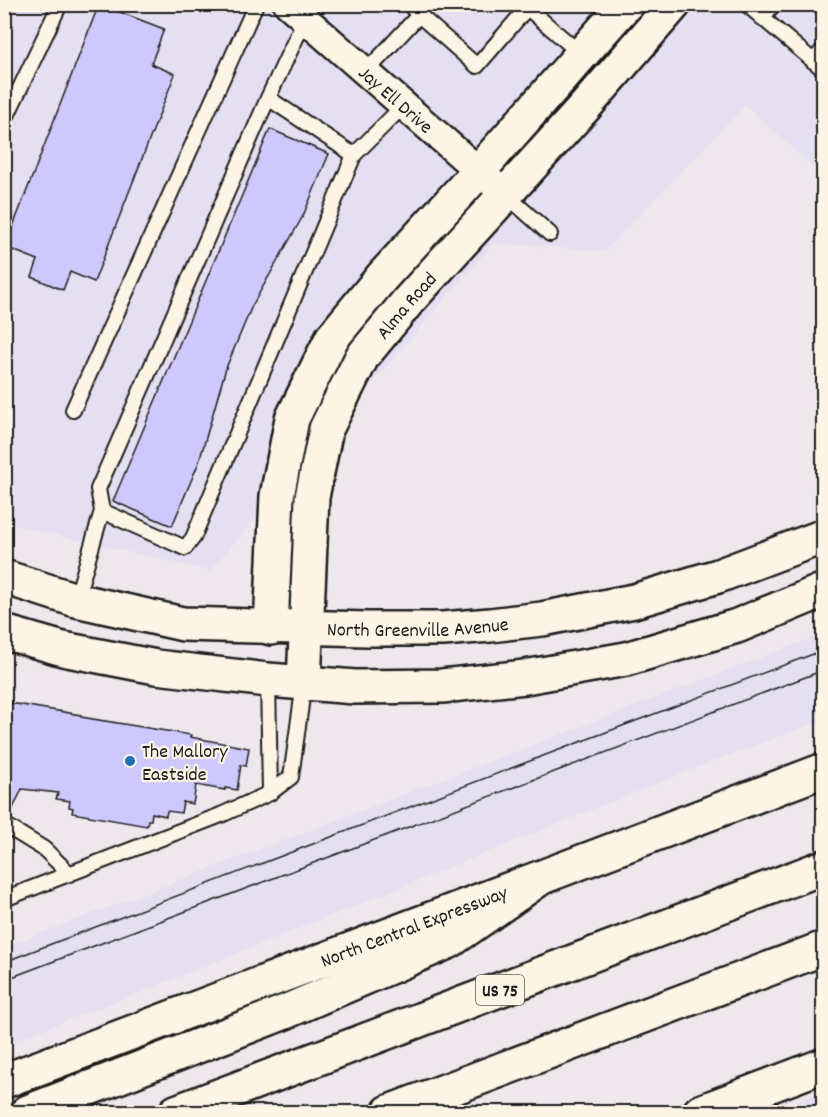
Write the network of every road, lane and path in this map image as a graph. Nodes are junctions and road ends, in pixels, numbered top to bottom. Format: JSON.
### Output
{"nodes":[{"id":1,"x":60,"y":4,"type":"edge"},
{"id":2,"x":256,"y":4,"type":"edge"},
{"id":3,"x":409,"y":4,"type":"edge"},
{"id":4,"x":626,"y":4,"type":"edge"},
{"id":5,"x":674,"y":4,"type":"edge"},
{"id":6,"x":746,"y":4,"type":"edge"},
{"id":7,"x":774,"y":4,"type":"edge"},
{"id":8,"x":525,"y":6,"type":"edge"},
{"id":9,"x":297,"y":12,"type":"edge"},
{"id":10,"x":419,"y":15,"type":"junction"},
{"id":11,"x":762,"y":18,"type":"junction"},
{"id":12,"x":824,"y":49,"type":"edge"},
{"id":13,"x":582,"y":55,"type":"junction"},
{"id":14,"x":818,"y":66,"type":"edge"},
{"id":15,"x":366,"y":72,"type":"junction"},
{"id":16,"x":268,"y":98,"type":"junction"},
{"id":17,"x":403,"y":106,"type":"junction"},
{"id":18,"x":4,"y":122,"type":"edge"},
{"id":19,"x":354,"y":155,"type":"junction"},
{"id":20,"x":478,"y":172,"type":"junction"},
{"id":21,"x":505,"y":194,"type":"junction"},
{"id":22,"x":550,"y":234,"type":"dead end"},
{"id":23,"x":73,"y":410,"type":"dead end"},
{"id":24,"x":102,"y":511,"type":"junction"},
{"id":25,"x":824,"y":536,"type":"edge"},
{"id":26,"x":4,"y":578,"type":"edge"},
{"id":27,"x":824,"y":590,"type":"edge"},
{"id":28,"x":76,"y":600,"type":"junction"},
{"id":29,"x":271,"y":628,"type":"junction"},
{"id":30,"x":307,"y":628,"type":"junction"},
{"id":31,"x":10,"y":630,"type":"edge"},
{"id":32,"x":268,"y":680,"type":"junction"},
{"id":33,"x":304,"y":683,"type":"junction"},
{"id":34,"x":824,"y":770,"type":"edge"},
{"id":35,"x":270,"y":793,"type":"junction"},
{"id":36,"x":5,"y":825,"type":"edge"},
{"id":37,"x":824,"y":867,"type":"edge"},
{"id":38,"x":69,"y":874,"type":"junction"},
{"id":39,"x":539,"y":879,"type":"junction"},
{"id":40,"x":4,"y":899,"type":"edge"},
{"id":41,"x":824,"y":948,"type":"edge"},
{"id":42,"x":824,"y":1065,"type":"edge"},
{"id":43,"x":4,"y":1081,"type":"edge"},
{"id":44,"x":28,"y":1113,"type":"edge"},
{"id":45,"x":176,"y":1113,"type":"edge"},
{"id":46,"x":389,"y":1113,"type":"edge"},
{"id":47,"x":700,"y":1113,"type":"edge"}],
"edges":[{"from":1,"to":18,"type":"lane"},
{"from":2,"to":23,"type":"lane"},
{"from":3,"to":10,"type":"lane"},
{"from":4,"to":13,"type":"main road","name":"Alma Road"},
{"from":5,"to":21,"type":"main road","name":"Alma Road"},
{"from":6,"to":11,"type":"lane"},
{"from":7,"to":11,"type":"lane"},
{"from":8,"to":10,"type":"lane"},
{"from":8,"to":13,"type":"lane"},
{"from":9,"to":15,"type":"street","name":"Jay Ell Drive"},
{"from":9,"to":16,"type":"lane"},
{"from":10,"to":15,"type":"lane"},
{"from":11,"to":14,"type":"lane"},
{"from":12,"to":14,"type":"lane"},
{"from":13,"to":20,"type":"main road","name":"Alma Road"},
{"from":15,"to":17,"type":"street","name":"Jay Ell Drive"},
{"from":16,"to":19,"type":"lane"},
{"from":16,"to":24,"type":"lane"},
{"from":17,"to":19,"type":"lane"},
{"from":17,"to":20,"type":"street","name":"Jay Ell Drive"},
{"from":19,"to":24,"type":"lane"},
{"from":20,"to":21,"type":"street","name":"Jay Ell Drive"},
{"from":20,"to":29,"type":"main road","name":"Alma Road"},
{"from":21,"to":22,"type":"lane"},
{"from":21,"to":30,"type":"main road","name":"Alma Road"},
{"from":24,"to":28,"type":"lane"},
{"from":25,"to":30,"type":"main road","name":"North Greenville Avenue"},
{"from":26,"to":28,"type":"main road","name":"North Greenville Avenue"},
{"from":27,"to":33,"type":"main road"},
{"from":28,"to":29,"type":"main road","name":"North Greenville Avenue"},
{"from":29,"to":30,"type":"main road","name":"North Greenville Avenue"},
{"from":29,"to":32,"type":"main road","name":"Alma Road"},
{"from":30,"to":33,"type":"main road","name":"Alma Road"},
{"from":31,"to":32,"type":"main road"},
{"from":32,"to":33,"type":"main road"},
{"from":32,"to":35,"type":"lane"},
{"from":33,"to":35,"type":"lane"},
{"from":34,"to":39,"type":"main road","name":"North Central Expressway"},
{"from":35,"to":38,"type":"lane"},
{"from":36,"to":38,"type":"lane"},
{"from":37,"to":45,"type":"main road","number":"US 75"},
{"from":38,"to":40,"type":"lane"},
{"from":39,"to":43,"type":"main road","name":"North Central Expressway"},
{"from":39,"to":44,"type":"main road"},
{"from":41,"to":46,"type":"main road"},
{"from":42,"to":47,"type":"main road"}]}
